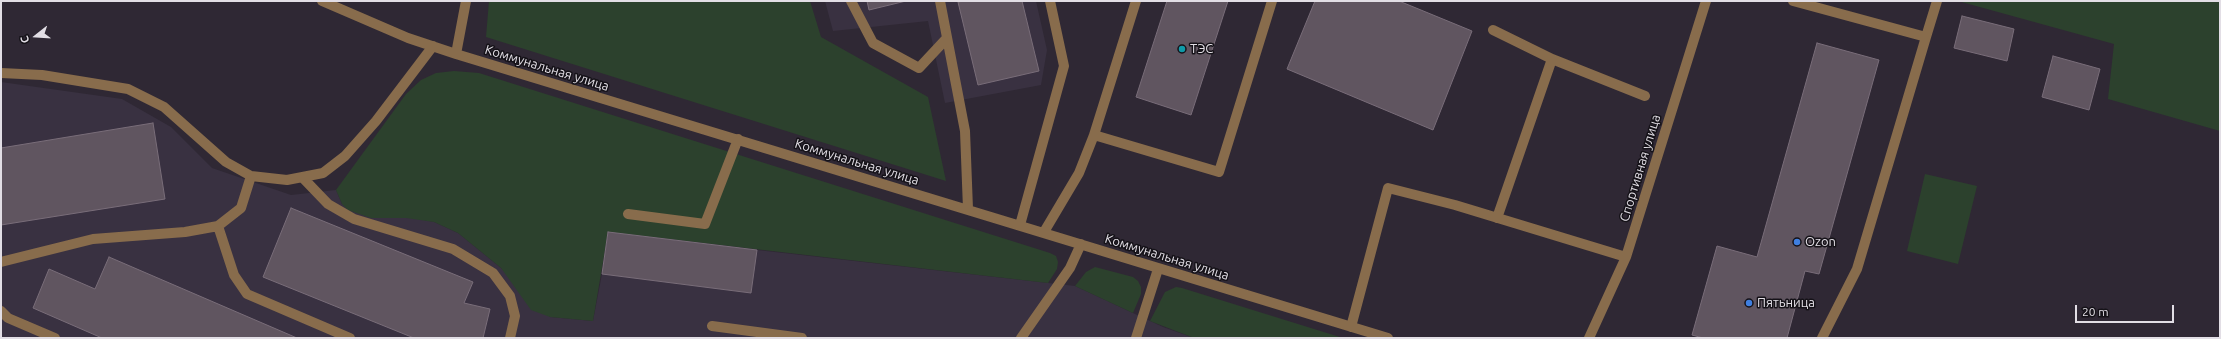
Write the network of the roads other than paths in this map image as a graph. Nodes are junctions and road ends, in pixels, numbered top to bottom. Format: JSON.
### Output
{"nodes":[{"id":1,"x":322,"y":1,"type":"edge"},
{"id":2,"x":466,"y":1,"type":"edge"},
{"id":3,"x":851,"y":1,"type":"edge"},
{"id":4,"x":940,"y":1,"type":"edge"},
{"id":5,"x":1050,"y":1,"type":"edge"},
{"id":6,"x":1136,"y":1,"type":"edge"},
{"id":7,"x":1272,"y":1,"type":"edge"},
{"id":8,"x":1706,"y":1,"type":"edge"},
{"id":9,"x":1793,"y":1,"type":"edge"},
{"id":10,"x":1937,"y":1,"type":"edge"},
{"id":11,"x":1493,"y":30,"type":"dead end"},
{"id":12,"x":1926,"y":37,"type":"junction"},
{"id":13,"x":947,"y":38,"type":"junction"},
{"id":14,"x":433,"y":46,"type":"junction"},
{"id":15,"x":456,"y":54,"type":"junction"},
{"id":16,"x":1552,"y":59,"type":"junction"},
{"id":17,"x":1,"y":73,"type":"edge"},
{"id":18,"x":1645,"y":96,"type":"dead end"},
{"id":19,"x":1094,"y":135,"type":"junction"},
{"id":20,"x":738,"y":139,"type":"junction"},
{"id":21,"x":251,"y":176,"type":"junction"},
{"id":22,"x":303,"y":178,"type":"junction"},
{"id":23,"x":968,"y":209,"type":"junction"},
{"id":24,"x":628,"y":214,"type":"dead end"},
{"id":25,"x":1497,"y":218,"type":"junction"},
{"id":26,"x":1020,"y":225,"type":"junction"},
{"id":27,"x":218,"y":226,"type":"junction"},
{"id":28,"x":1044,"y":232,"type":"junction"},
{"id":29,"x":1081,"y":244,"type":"junction"},
{"id":30,"x":1626,"y":257,"type":"junction"},
{"id":31,"x":1,"y":262,"type":"edge"},
{"id":32,"x":1158,"y":269,"type":"junction"},
{"id":33,"x":1,"y":311,"type":"edge"},
{"id":34,"x":712,"y":326,"type":"dead end"},
{"id":35,"x":1351,"y":327,"type":"junction"},
{"id":36,"x":54,"y":338,"type":"edge"},
{"id":37,"x":350,"y":338,"type":"edge"},
{"id":38,"x":510,"y":338,"type":"edge"},
{"id":39,"x":802,"y":338,"type":"edge"},
{"id":40,"x":1020,"y":338,"type":"edge"},
{"id":41,"x":1136,"y":338,"type":"edge"},
{"id":42,"x":1388,"y":338,"type":"edge"},
{"id":43,"x":1589,"y":338,"type":"edge"},
{"id":44,"x":1822,"y":338,"type":"edge"}],
"edges":[{"from":1,"to":14,"type":"street","name":"Коммунальная улица"},
{"from":2,"to":15,"type":"street"},
{"from":3,"to":13,"type":"street"},
{"from":4,"to":13,"type":"street"},
{"from":5,"to":26,"type":"street"},
{"from":6,"to":19,"type":"street"},
{"from":7,"to":19,"type":"street"},
{"from":8,"to":30,"type":"street","name":"Спортивная улица"},
{"from":9,"to":12,"type":"street"},
{"from":10,"to":12,"type":"street"},
{"from":11,"to":16,"type":"street"},
{"from":12,"to":44,"type":"street"},
{"from":13,"to":23,"type":"street"},
{"from":14,"to":15,"type":"street","name":"Коммунальная улица"},
{"from":14,"to":22,"type":"street"},
{"from":15,"to":20,"type":"street","name":"Коммунальная улица"},
{"from":16,"to":18,"type":"street"},
{"from":16,"to":25,"type":"street"},
{"from":17,"to":21,"type":"street"},
{"from":19,"to":28,"type":"street"},
{"from":20,"to":23,"type":"street","name":"Коммунальная улица"},
{"from":20,"to":24,"type":"street"},
{"from":21,"to":22,"type":"street"},
{"from":21,"to":27,"type":"street"},
{"from":22,"to":38,"type":"street"},
{"from":23,"to":26,"type":"street","name":"Коммунальная улица"},
{"from":25,"to":30,"type":"street"},
{"from":25,"to":35,"type":"street"},
{"from":26,"to":28,"type":"street","name":"Коммунальная улица"},
{"from":27,"to":31,"type":"street"},
{"from":27,"to":37,"type":"street"},
{"from":28,"to":29,"type":"street","name":"Коммунальная улица"},
{"from":29,"to":32,"type":"street","name":"Коммунальная улица"},
{"from":29,"to":40,"type":"street"},
{"from":30,"to":43,"type":"street","name":"Спортивная улица"},
{"from":32,"to":35,"type":"street","name":"Коммунальная улица"},
{"from":32,"to":41,"type":"street"},
{"from":33,"to":36,"type":"street"},
{"from":34,"to":39,"type":"street"},
{"from":35,"to":42,"type":"street","name":"Коммунальная улица"}]}
